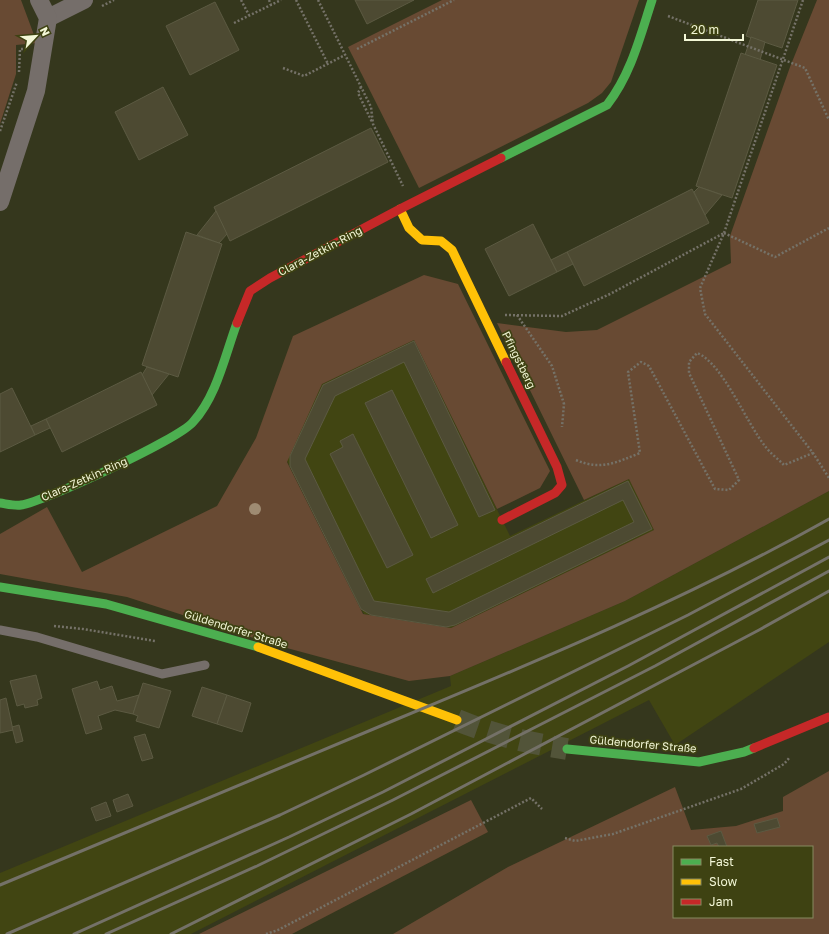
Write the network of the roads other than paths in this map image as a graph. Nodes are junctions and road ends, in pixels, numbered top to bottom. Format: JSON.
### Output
{"nodes":[{"id":1,"x":39,"y":0,"type":"edge"},
{"id":2,"x":84,"y":0,"type":"edge"},
{"id":3,"x":651,"y":4,"type":"edge"},
{"id":4,"x":48,"y":18,"type":"junction"},
{"id":5,"x":0,"y":202,"type":"edge"},
{"id":6,"x":400,"y":209,"type":"junction"},
{"id":7,"x":0,"y":503,"type":"edge"},
{"id":8,"x":502,"y":520,"type":"dead end"},
{"id":9,"x":0,"y":586,"type":"edge"},
{"id":10,"x":0,"y":630,"type":"edge"},
{"id":11,"x":205,"y":665,"type":"dead end"},
{"id":12,"x":829,"y":717,"type":"edge"},
{"id":13,"x":458,"y":720,"type":"tunnel mouth"},
{"id":14,"x":567,"y":749,"type":"tunnel mouth"}],
"edges":[{"from":1,"to":4,"type":"street"},
{"from":2,"to":4,"type":"street"},
{"from":3,"to":6,"type":"street","name":"Clara-Zetkin-Ring"},
{"from":4,"to":5,"type":"street"},
{"from":6,"to":7,"type":"street","name":"Clara-Zetkin-Ring"},
{"from":6,"to":8,"type":"street","name":"Pfingstberg"},
{"from":9,"to":13,"type":"street","name":"Güldendorfer Straße"},
{"from":10,"to":11,"type":"lane"},
{"from":12,"to":14,"type":"street","name":"Güldendorfer Straße"}]}
